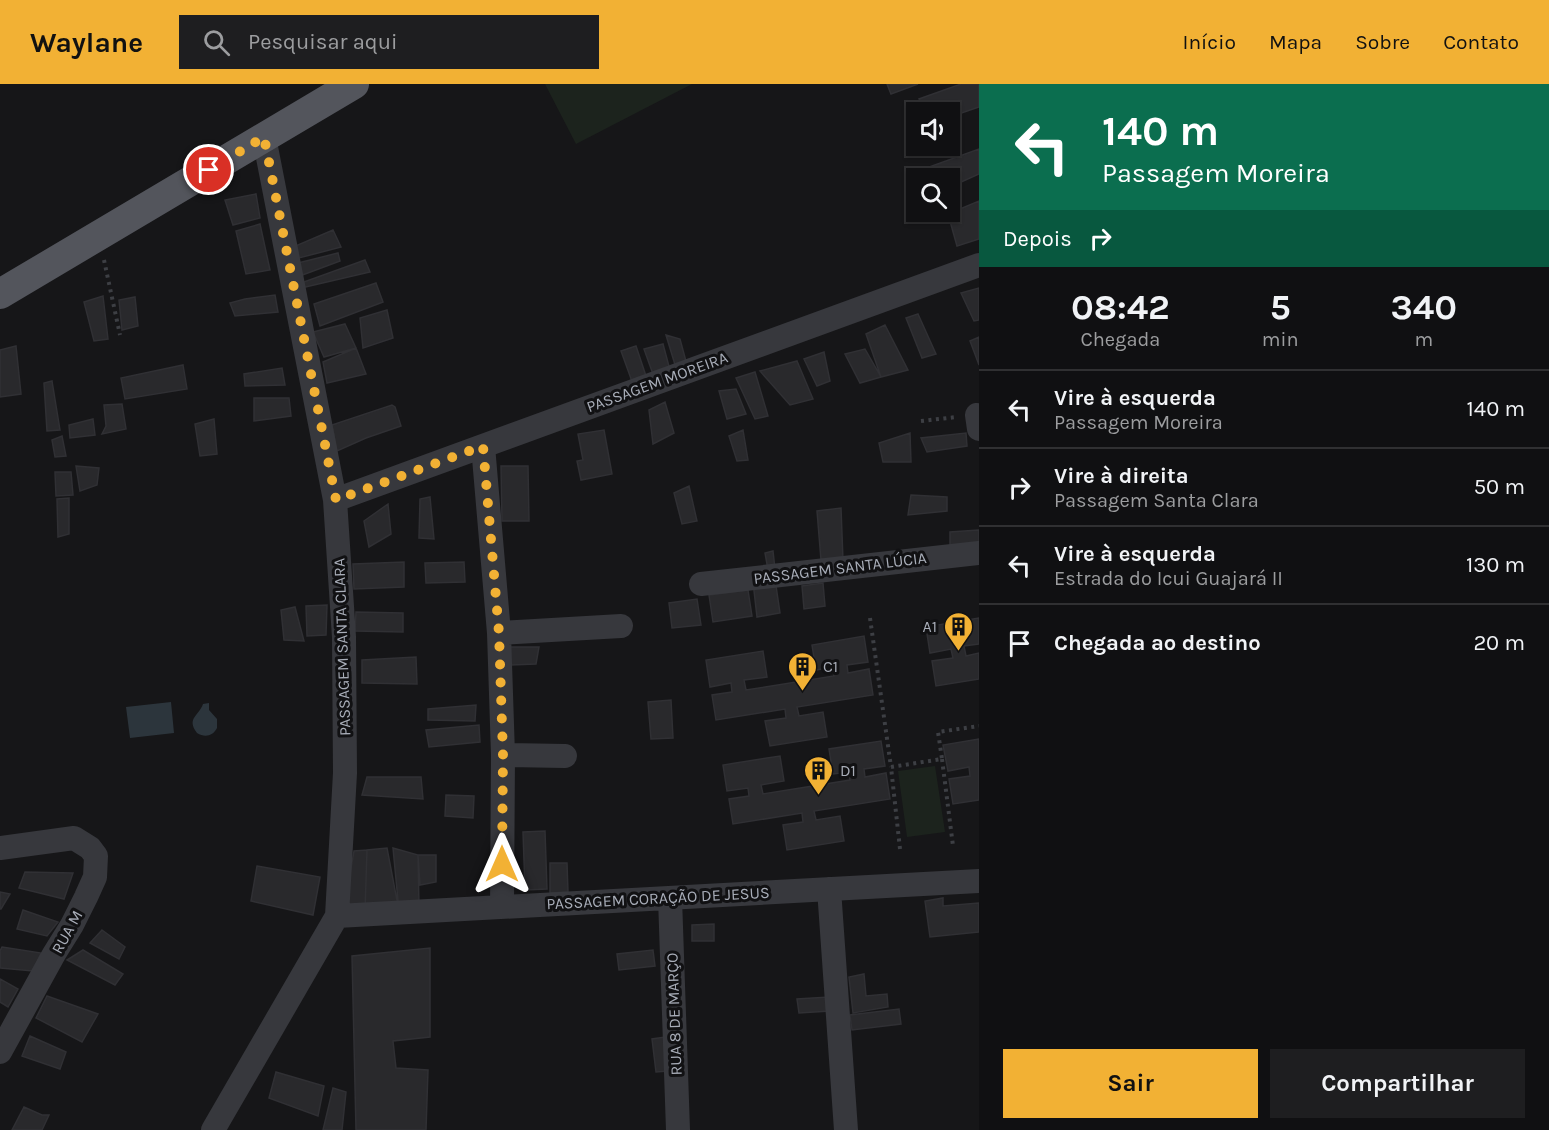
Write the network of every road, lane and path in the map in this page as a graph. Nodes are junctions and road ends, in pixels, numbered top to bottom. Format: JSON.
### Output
{"nodes":[{"id":1,"x":354,"y":84,"type":"edge"},
{"id":2,"x":264,"y":137,"type":"junction"},
{"id":3,"x":98,"y":236,"type":"junction"},
{"id":4,"x":979,"y":265,"type":"edge"},
{"id":5,"x":0,"y":294,"type":"edge"},
{"id":6,"x":120,"y":335,"type":"dead end"},
{"id":7,"x":921,"y":421,"type":"dead end"},
{"id":8,"x":978,"y":422,"type":"edge"},
{"id":9,"x":483,"y":446,"type":"junction"},
{"id":10,"x":336,"y":500,"type":"junction"},
{"id":11,"x":979,"y":553,"type":"edge"},
{"id":12,"x":701,"y":584,"type":"dead end"},
{"id":13,"x":870,"y":618,"type":"dead end"},
{"id":14,"x":621,"y":626,"type":"dead end"},
{"id":15,"x":499,"y":633,"type":"junction"},
{"id":16,"x":979,"y":726,"type":"edge"},
{"id":17,"x":503,"y":755,"type":"junction"},
{"id":18,"x":565,"y":756,"type":"dead end"},
{"id":19,"x":942,"y":759,"type":"junction"},
{"id":20,"x":891,"y":767,"type":"junction"},
{"id":21,"x":953,"y":846,"type":"dead end"},
{"id":22,"x":0,"y":848,"type":"edge"},
{"id":23,"x":900,"y":849,"type":"dead end"},
{"id":24,"x":979,"y":880,"type":"edge"},
{"id":25,"x":829,"y":889,"type":"junction"},
{"id":26,"x":670,"y":898,"type":"junction"},
{"id":27,"x":502,"y":907,"type":"junction"},
{"id":28,"x":337,"y":916,"type":"junction"},
{"id":29,"x":0,"y":1052,"type":"edge"},
{"id":30,"x":213,"y":1130,"type":"edge"},
{"id":31,"x":678,"y":1130,"type":"edge"},
{"id":32,"x":846,"y":1130,"type":"edge"}],
"edges":[{"from":1,"to":2,"type":"main road"},
{"from":2,"to":3,"type":"main road"},
{"from":2,"to":10,"type":"street","name":"PASSAGEM SANTA CLARA"},
{"from":3,"to":5,"type":"main road"},
{"from":3,"to":6,"type":"path"},
{"from":4,"to":9,"type":"street","name":"PASSAGEM MOREIRA"},
{"from":7,"to":8,"type":"path"},
{"from":9,"to":10,"type":"street","name":"PASSAGEM MOREIRA"},
{"from":9,"to":15,"type":"street"},
{"from":10,"to":28,"type":"street","name":"PASSAGEM SANTA CLARA"},
{"from":11,"to":12,"type":"street","name":"PASSAGEM SANTA LÚCIA"},
{"from":13,"to":20,"type":"path"},
{"from":14,"to":15,"type":"street"},
{"from":15,"to":17,"type":"street"},
{"from":16,"to":19,"type":"path"},
{"from":17,"to":18,"type":"street"},
{"from":17,"to":27,"type":"street"},
{"from":19,"to":20,"type":"path"},
{"from":19,"to":21,"type":"path"},
{"from":20,"to":23,"type":"path"},
{"from":22,"to":29,"type":"street","name":"RUA M"},
{"from":24,"to":25,"type":"street","name":"PASSAGEM CORAÇÃO DE JESUS"},
{"from":25,"to":26,"type":"street","name":"PASSAGEM CORAÇÃO DE JESUS"},
{"from":25,"to":32,"type":"street"},
{"from":26,"to":27,"type":"street","name":"PASSAGEM CORAÇÃO DE JESUS"},
{"from":26,"to":31,"type":"street","name":"RUA 8 DE MARÇO"},
{"from":27,"to":28,"type":"street","name":"PASSAGEM CORAÇÃO DE JESUS"},
{"from":28,"to":30,"type":"street","name":"PASSAGEM SANTA CLARA"}]}
